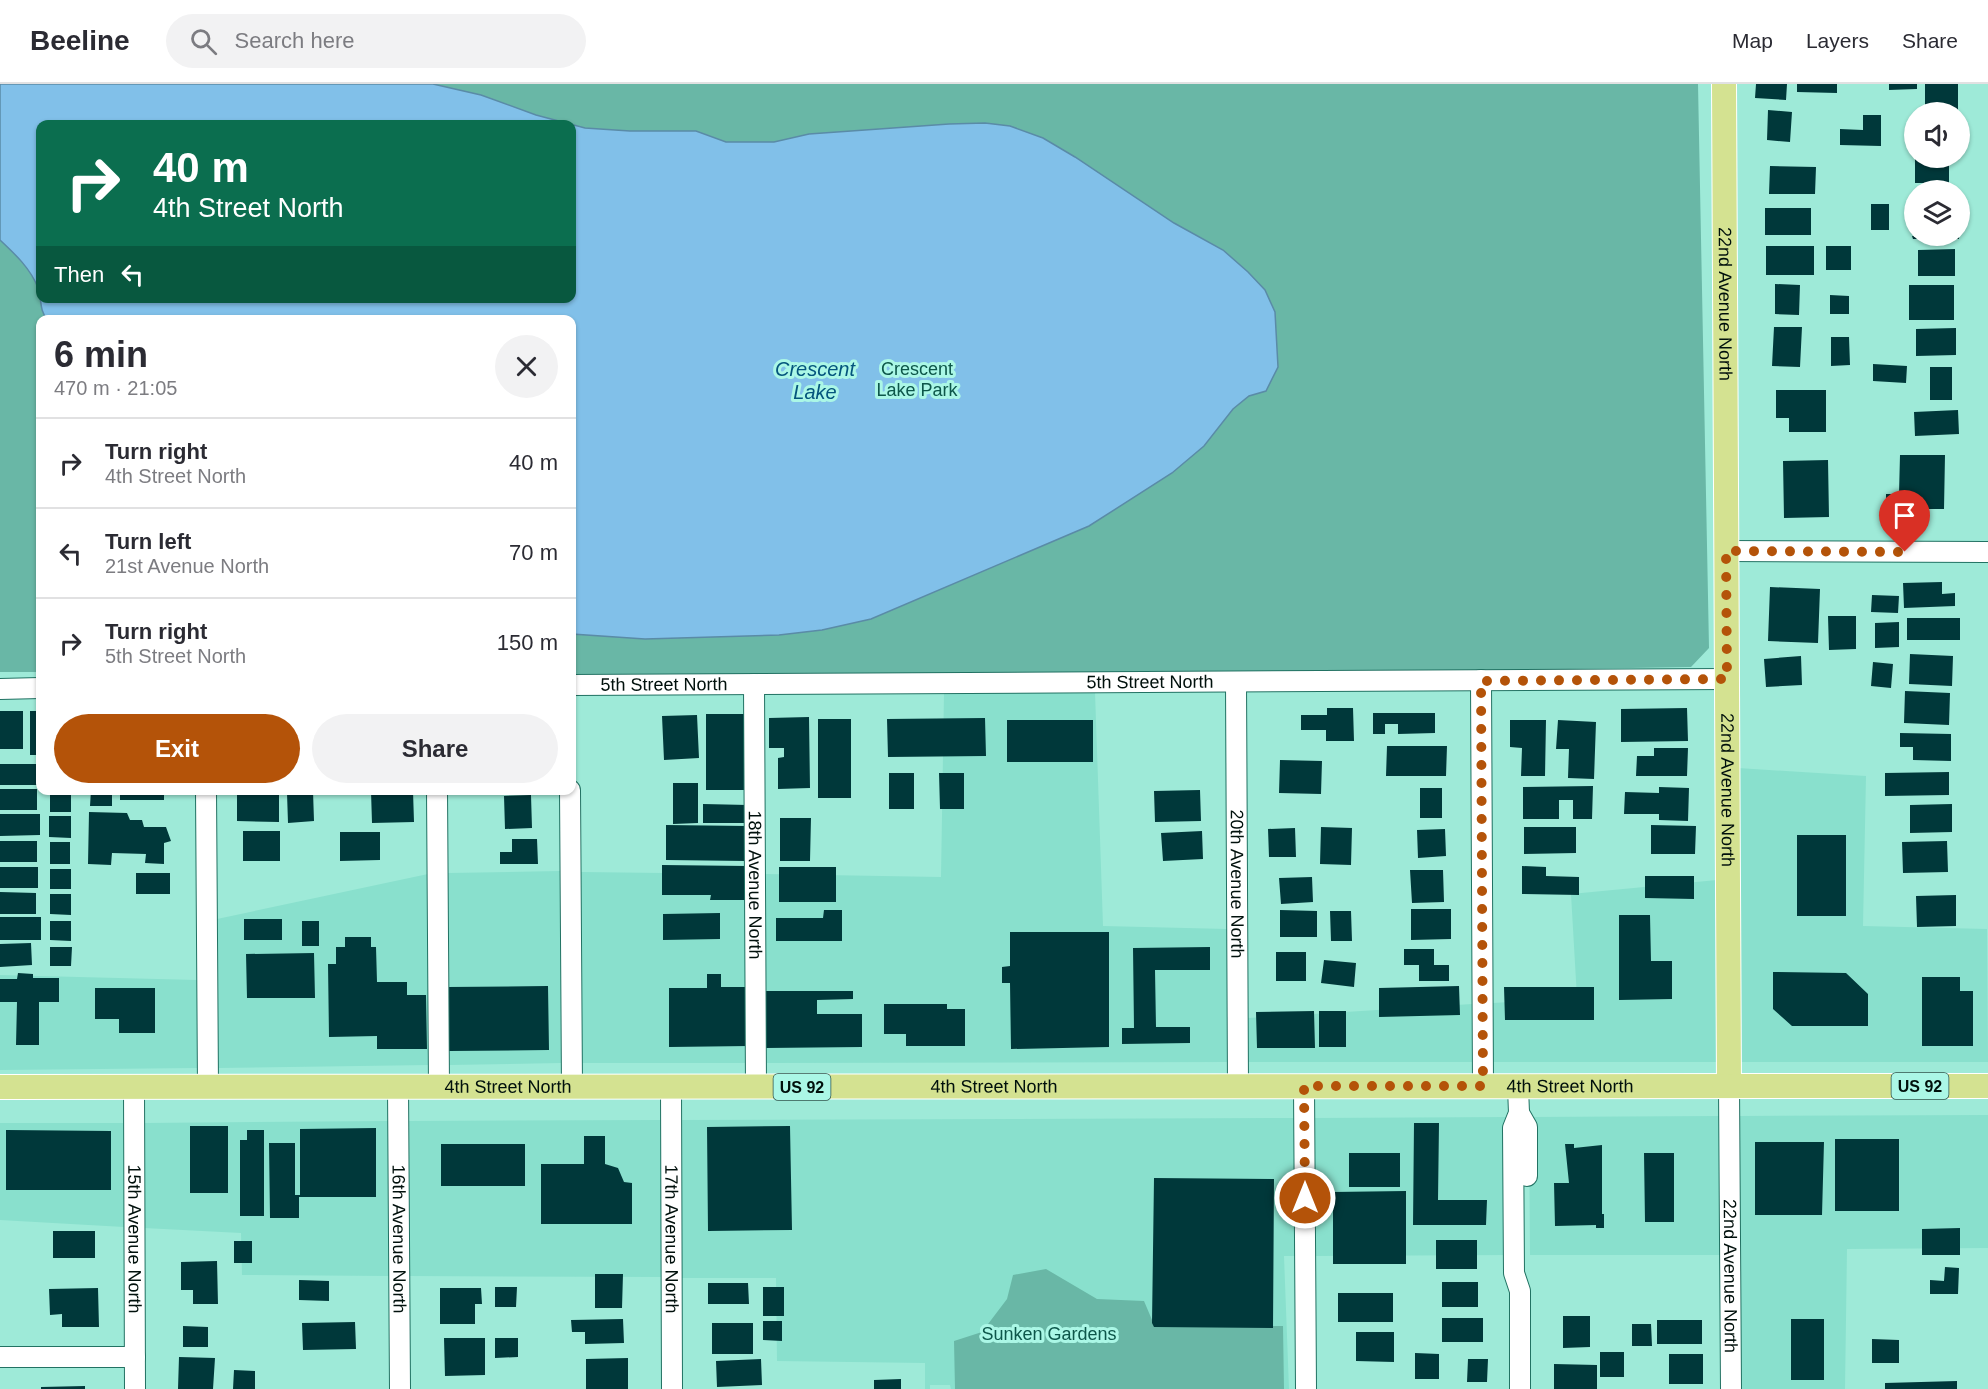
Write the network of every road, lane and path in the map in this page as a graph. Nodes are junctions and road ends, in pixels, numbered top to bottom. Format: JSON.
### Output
{"nodes":[{"id":1,"x":1724,"y":84,"type":"edge"},
{"id":2,"x":1726,"y":551,"type":"junction"},
{"id":3,"x":1988,"y":552,"type":"edge"},
{"id":4,"x":1727,"y":679,"type":"junction"},
{"id":5,"x":1481,"y":681,"type":"junction"},
{"id":6,"x":1236,"y":682,"type":"junction"},
{"id":7,"x":754,"y":684,"type":"junction"},
{"id":8,"x":576,"y":686,"type":"edge"},
{"id":9,"x":36,"y":688,"type":"edge"},
{"id":10,"x":0,"y":689,"type":"edge"},
{"id":11,"x":206,"y":795,"type":"edge"},
{"id":12,"x":438,"y":795,"type":"edge"},
{"id":13,"x":570,"y":795,"type":"edge"},
{"id":14,"x":1238,"y":1086,"type":"junction"},
{"id":15,"x":1304,"y":1086,"type":"junction"},
{"id":16,"x":1483,"y":1086,"type":"junction"},
{"id":17,"x":1729,"y":1086,"type":"junction"},
{"id":18,"x":1988,"y":1086,"type":"edge"},
{"id":19,"x":0,"y":1087,"type":"edge"},
{"id":20,"x":134,"y":1087,"type":"junction"},
{"id":21,"x":208,"y":1087,"type":"junction"},
{"id":22,"x":398,"y":1087,"type":"junction"},
{"id":23,"x":439,"y":1087,"type":"junction"},
{"id":24,"x":572,"y":1087,"type":"junction"},
{"id":25,"x":670,"y":1087,"type":"junction"},
{"id":26,"x":756,"y":1087,"type":"junction"},
{"id":27,"x":1518,"y":1087,"type":"junction"},
{"id":28,"x":135,"y":1356,"type":"junction"},
{"id":29,"x":0,"y":1357,"type":"edge"},
{"id":30,"x":135,"y":1389,"type":"edge"},
{"id":31,"x":400,"y":1389,"type":"edge"},
{"id":32,"x":672,"y":1389,"type":"edge"},
{"id":33,"x":1306,"y":1389,"type":"edge"},
{"id":34,"x":1520,"y":1389,"type":"edge"},
{"id":35,"x":1731,"y":1389,"type":"edge"}],
"edges":[{"from":1,"to":2,"type":"main road","name":"22nd Avenue North"},
{"from":2,"to":3,"type":"street"},
{"from":2,"to":4,"type":"main road","name":"22nd Avenue North"},
{"from":4,"to":5,"type":"street","name":"5th Street North"},
{"from":4,"to":17,"type":"main road","name":"22nd Avenue North"},
{"from":5,"to":6,"type":"street","name":"5th Street North"},
{"from":5,"to":16,"type":"street"},
{"from":6,"to":7,"type":"street","name":"5th Street North"},
{"from":6,"to":14,"type":"street","name":"20th Avenue North"},
{"from":7,"to":8,"type":"street","name":"5th Street North"},
{"from":7,"to":26,"type":"street","name":"18th Avenue North"},
{"from":9,"to":10,"type":"street"},
{"from":11,"to":21,"type":"street"},
{"from":12,"to":23,"type":"street"},
{"from":13,"to":24,"type":"street"},
{"from":14,"to":15,"type":"main road","name":"4th Street North","number":"US 92"},
{"from":14,"to":26,"type":"main road","name":"4th Street North","number":"US 92"},
{"from":15,"to":16,"type":"main road","name":"4th Street North","number":"US 92"},
{"from":15,"to":33,"type":"street"},
{"from":16,"to":27,"type":"main road","name":"4th Street North","number":"US 92"},
{"from":17,"to":18,"type":"main road","name":"4th Street North","number":"US 92"},
{"from":17,"to":27,"type":"main road","name":"4th Street North","number":"US 92"},
{"from":17,"to":35,"type":"street","name":"22nd Avenue North"},
{"from":19,"to":20,"type":"main road","name":"4th Street North","number":"US 92"},
{"from":20,"to":21,"type":"main road","name":"4th Street North","number":"US 92"},
{"from":20,"to":28,"type":"street","name":"15th Avenue North"},
{"from":21,"to":22,"type":"main road","name":"4th Street North","number":"US 92"},
{"from":22,"to":23,"type":"main road","name":"4th Street North","number":"US 92"},
{"from":22,"to":31,"type":"street","name":"16th Avenue North"},
{"from":23,"to":24,"type":"main road","name":"4th Street North","number":"US 92"},
{"from":24,"to":25,"type":"main road","name":"4th Street North","number":"US 92"},
{"from":25,"to":26,"type":"main road","name":"4th Street North","number":"US 92"},
{"from":25,"to":32,"type":"street","name":"17th Avenue North"},
{"from":27,"to":34,"type":"street"},
{"from":28,"to":29,"type":"street"},
{"from":28,"to":30,"type":"street","name":"15th Avenue North"}]}
